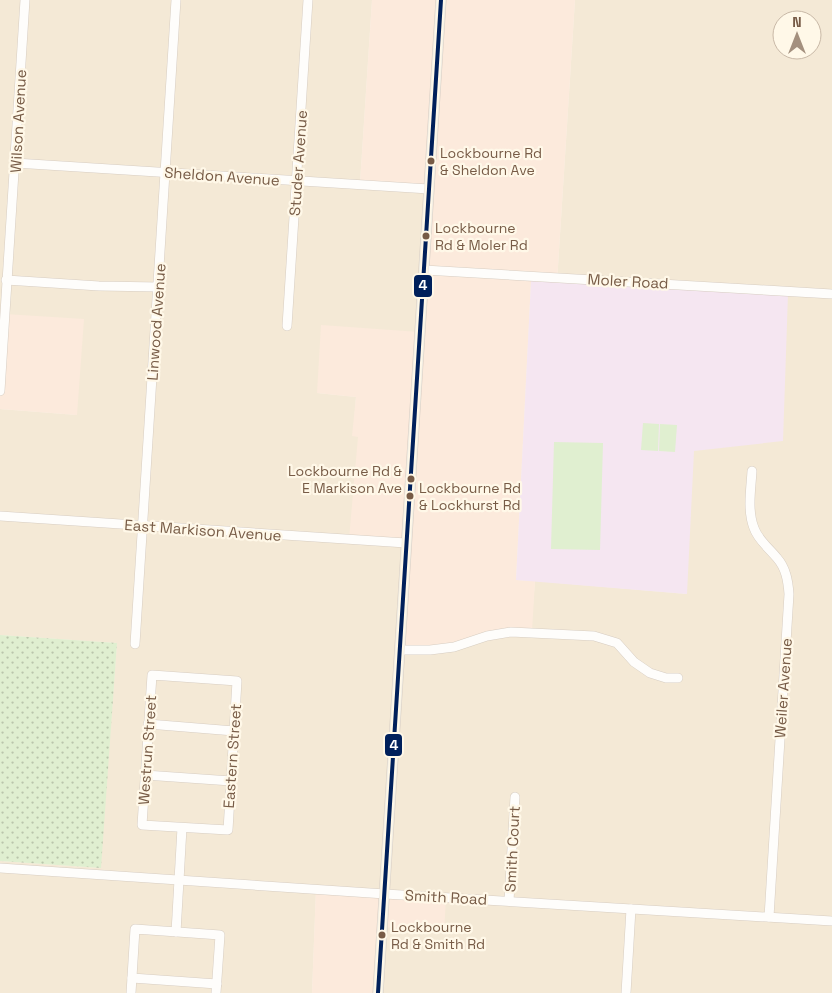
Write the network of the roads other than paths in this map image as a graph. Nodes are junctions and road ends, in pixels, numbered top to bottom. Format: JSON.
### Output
{"nodes":[{"id":1,"x":25,"y":0,"type":"edge"},
{"id":2,"x":176,"y":0,"type":"edge"},
{"id":3,"x":308,"y":0,"type":"edge"},
{"id":4,"x":441,"y":0,"type":"edge"},
{"id":5,"x":15,"y":163,"type":"junction"},
{"id":6,"x":166,"y":173,"type":"junction"},
{"id":7,"x":297,"y":181,"type":"junction"},
{"id":8,"x":429,"y":189,"type":"junction"},
{"id":9,"x":424,"y":270,"type":"junction"},
{"id":10,"x":4,"y":278,"type":"edge"},
{"id":11,"x":159,"y":287,"type":"junction"},
{"id":12,"x":832,"y":294,"type":"edge"},
{"id":13,"x":287,"y":326,"type":"dead end"},
{"id":14,"x":0,"y":391,"type":"edge"},
{"id":15,"x":752,"y":470,"type":"dead end"},
{"id":16,"x":0,"y":516,"type":"edge"},
{"id":17,"x":144,"y":526,"type":"junction"},
{"id":18,"x":406,"y":543,"type":"junction"},
{"id":19,"x":136,"y":644,"type":"dead end"},
{"id":20,"x":400,"y":650,"type":"junction"},
{"id":21,"x":152,"y":675,"type":"joint"},
{"id":22,"x":678,"y":678,"type":"dead end"},
{"id":23,"x":148,"y":724,"type":"junction"},
{"id":24,"x":234,"y":730,"type":"junction"},
{"id":25,"x":145,"y":775,"type":"junction"},
{"id":26,"x":231,"y":781,"type":"junction"},
{"id":27,"x":515,"y":797,"type":"dead end"},
{"id":28,"x":182,"y":828,"type":"junction"},
{"id":29,"x":0,"y":868,"type":"edge"},
{"id":30,"x":180,"y":879,"type":"junction"},
{"id":31,"x":385,"y":894,"type":"junction"},
{"id":32,"x":509,"y":901,"type":"junction"},
{"id":33,"x":631,"y":909,"type":"junction"},
{"id":34,"x":769,"y":917,"type":"junction"},
{"id":35,"x":832,"y":921,"type":"edge"},
{"id":36,"x":176,"y":932,"type":"junction"},
{"id":37,"x":132,"y":978,"type":"junction"},
{"id":38,"x":217,"y":989,"type":"edge"},
{"id":39,"x":131,"y":993,"type":"edge"},
{"id":40,"x":378,"y":993,"type":"edge"},
{"id":41,"x":626,"y":993,"type":"edge"}],
"edges":[{"from":1,"to":5,"type":"street","name":"Wilson Avenue"},
{"from":2,"to":6,"type":"street","name":"Linwood Avenue"},
{"from":3,"to":7,"type":"street","name":"Studer Avenue"},
{"from":4,"to":8,"type":"main road"},
{"from":5,"to":6,"type":"street","name":"Sheldon Avenue"},
{"from":5,"to":10,"type":"street","name":"Wilson Avenue"},
{"from":6,"to":7,"type":"street","name":"Sheldon Avenue"},
{"from":6,"to":11,"type":"street","name":"Linwood Avenue"},
{"from":7,"to":8,"type":"street","name":"Sheldon Avenue"},
{"from":7,"to":13,"type":"street","name":"Studer Avenue"},
{"from":8,"to":9,"type":"main road"},
{"from":9,"to":12,"type":"street","name":"Moler Road"},
{"from":9,"to":18,"type":"main road"},
{"from":10,"to":11,"type":"street"},
{"from":10,"to":14,"type":"street","name":"Wilson Avenue"},
{"from":11,"to":17,"type":"street","name":"Linwood Avenue"},
{"from":15,"to":34,"type":"street","name":"Weiler Avenue"},
{"from":16,"to":17,"type":"street","name":"East Markison Avenue"},
{"from":17,"to":18,"type":"street","name":"East Markison Avenue"},
{"from":17,"to":19,"type":"street","name":"Linwood Avenue"},
{"from":18,"to":20,"type":"main road"},
{"from":20,"to":22,"type":"street"},
{"from":20,"to":31,"type":"main road"},
{"from":21,"to":23,"type":"street","name":"Westrun Street"},
{"from":21,"to":24,"type":"street","name":"Eastern Street"},
{"from":23,"to":24,"type":"street"},
{"from":23,"to":25,"type":"street","name":"Westrun Street"},
{"from":24,"to":26,"type":"street","name":"Eastern Street"},
{"from":25,"to":26,"type":"street"},
{"from":25,"to":28,"type":"street","name":"Westrun Street"},
{"from":26,"to":28,"type":"street","name":"Eastern Street"},
{"from":27,"to":32,"type":"street","name":"Smith Court"},
{"from":28,"to":30,"type":"street"},
{"from":29,"to":30,"type":"street","name":"Smith Road"},
{"from":30,"to":31,"type":"street","name":"Smith Road"},
{"from":30,"to":36,"type":"street"},
{"from":31,"to":32,"type":"street","name":"Smith Road"},
{"from":31,"to":40,"type":"main road"},
{"from":32,"to":33,"type":"street","name":"Smith Road"},
{"from":33,"to":34,"type":"street","name":"Smith Road"},
{"from":33,"to":41,"type":"street"},
{"from":34,"to":35,"type":"street","name":"Smith Road"},
{"from":36,"to":37,"type":"street"},
{"from":36,"to":38,"type":"street"},
{"from":37,"to":38,"type":"street"},
{"from":37,"to":39,"type":"street"}]}
